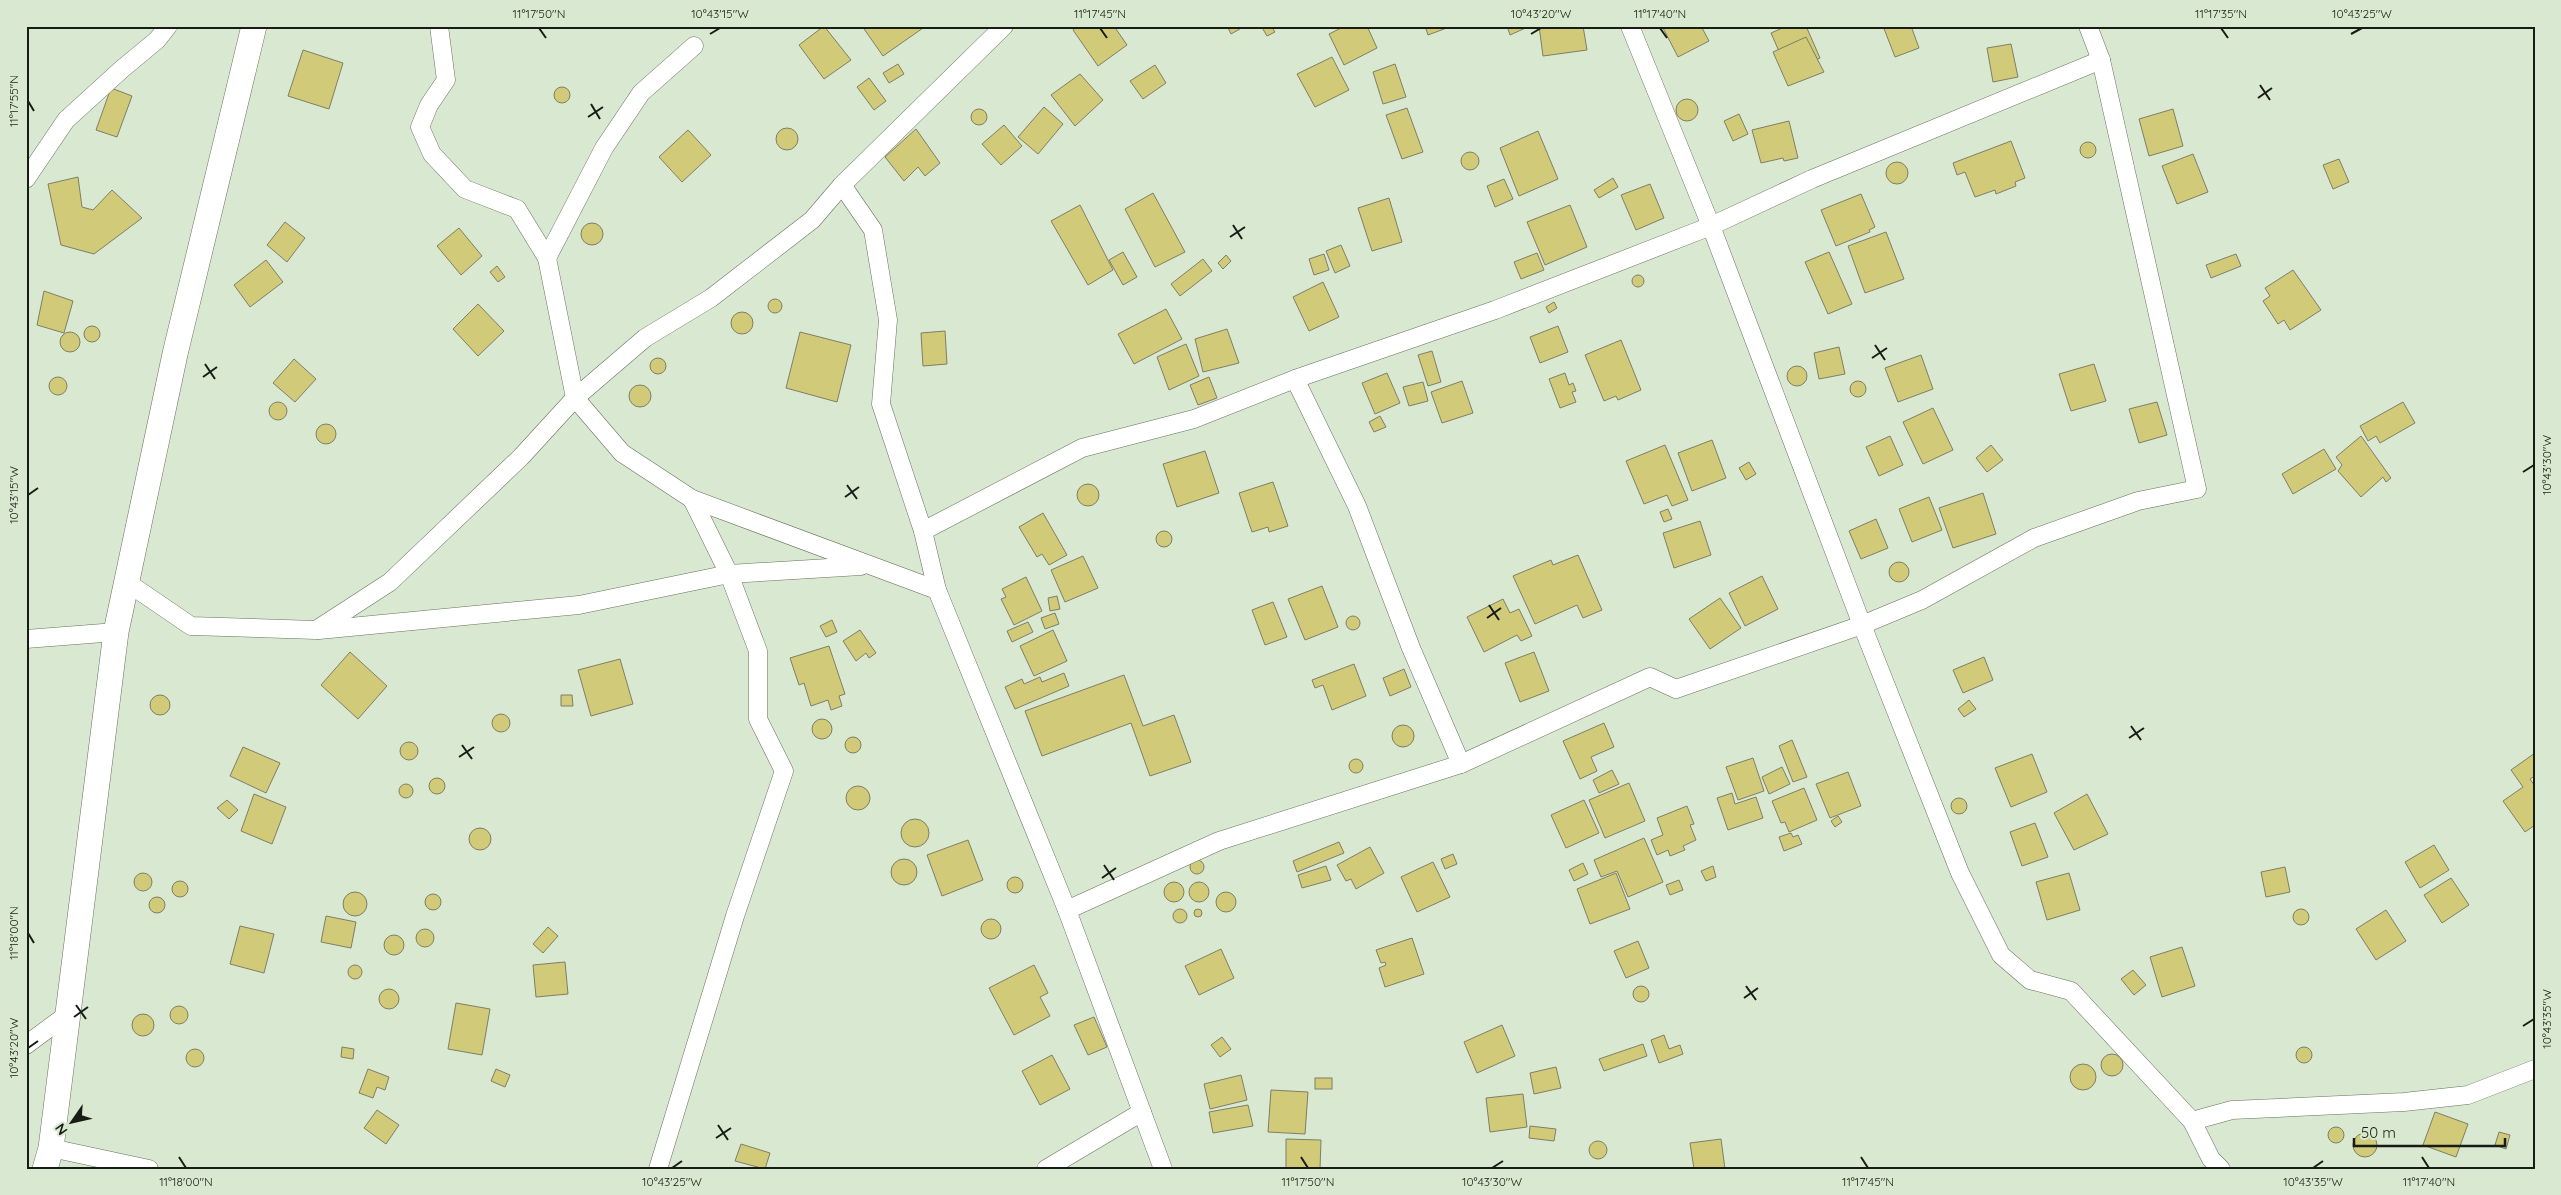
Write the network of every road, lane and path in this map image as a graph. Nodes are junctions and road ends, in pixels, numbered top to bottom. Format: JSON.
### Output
{"nodes":[{"id":1,"x":168,"y":26,"type":"edge"},
{"id":2,"x":254,"y":26,"type":"edge"},
{"id":3,"x":439,"y":26,"type":"edge"},
{"id":4,"x":1004,"y":26,"type":"edge"},
{"id":5,"x":1630,"y":26,"type":"edge"},
{"id":6,"x":2088,"y":26,"type":"edge"},
{"id":7,"x":694,"y":46,"type":"dead end"},
{"id":8,"x":2101,"y":60,"type":"junction"},
{"id":9,"x":26,"y":179,"type":"edge"},
{"id":10,"x":842,"y":185,"type":"junction"},
{"id":11,"x":1711,"y":226,"type":"junction"},
{"id":12,"x":547,"y":258,"type":"junction"},
{"id":13,"x":1295,"y":379,"type":"junction"},
{"id":14,"x":575,"y":398,"type":"junction"},
{"id":15,"x":692,"y":499,"type":"junction"},
{"id":16,"x":923,"y":531,"type":"junction"},
{"id":17,"x":867,"y":565,"type":"junction"},
{"id":18,"x":729,"y":574,"type":"junction"},
{"id":19,"x":128,"y":583,"type":"junction"},
{"id":20,"x":937,"y":590,"type":"junction"},
{"id":21,"x":1862,"y":625,"type":"junction"},
{"id":22,"x":316,"y":630,"type":"junction"},
{"id":23,"x":116,"y":632,"type":"junction"},
{"id":24,"x":26,"y":639,"type":"edge"},
{"id":25,"x":1461,"y":764,"type":"junction"},
{"id":26,"x":1067,"y":910,"type":"junction"},
{"id":27,"x":68,"y":1014,"type":"junction"},
{"id":28,"x":26,"y":1046,"type":"edge"},
{"id":29,"x":2535,"y":1068,"type":"edge"},
{"id":30,"x":1142,"y":1112,"type":"junction"},
{"id":31,"x":2192,"y":1122,"type":"junction"},
{"id":32,"x":48,"y":1158,"type":"edge"},
{"id":33,"x":2215,"y":1165,"type":"edge"},
{"id":34,"x":150,"y":1169,"type":"edge"},
{"id":35,"x":658,"y":1169,"type":"edge"},
{"id":36,"x":1046,"y":1169,"type":"edge"},
{"id":37,"x":1163,"y":1169,"type":"edge"}],
"edges":[{"from":1,"to":9,"type":"street"},
{"from":2,"to":19,"type":"street"},
{"from":3,"to":12,"type":"street"},
{"from":4,"to":10,"type":"street"},
{"from":5,"to":11,"type":"street"},
{"from":6,"to":8,"type":"street"},
{"from":7,"to":12,"type":"street"},
{"from":8,"to":11,"type":"street"},
{"from":8,"to":21,"type":"street"},
{"from":10,"to":14,"type":"street"},
{"from":10,"to":16,"type":"street"},
{"from":11,"to":13,"type":"street"},
{"from":11,"to":21,"type":"street"},
{"from":12,"to":14,"type":"street"},
{"from":13,"to":16,"type":"street"},
{"from":13,"to":25,"type":"street"},
{"from":14,"to":15,"type":"street"},
{"from":14,"to":22,"type":"street"},
{"from":15,"to":17,"type":"street"},
{"from":15,"to":18,"type":"street"},
{"from":16,"to":20,"type":"street"},
{"from":17,"to":18,"type":"street"},
{"from":17,"to":20,"type":"street"},
{"from":18,"to":22,"type":"street"},
{"from":18,"to":35,"type":"street"},
{"from":19,"to":22,"type":"street"},
{"from":19,"to":23,"type":"street"},
{"from":20,"to":26,"type":"street"},
{"from":21,"to":25,"type":"street"},
{"from":21,"to":31,"type":"street"},
{"from":23,"to":24,"type":"street"},
{"from":23,"to":27,"type":"street"},
{"from":25,"to":26,"type":"street"},
{"from":26,"to":30,"type":"street"},
{"from":27,"to":28,"type":"street"},
{"from":27,"to":32,"type":"street"},
{"from":29,"to":31,"type":"street"},
{"from":30,"to":36,"type":"street"},
{"from":30,"to":37,"type":"street"},
{"from":31,"to":33,"type":"street"},
{"from":32,"to":34,"type":"street"}]}
